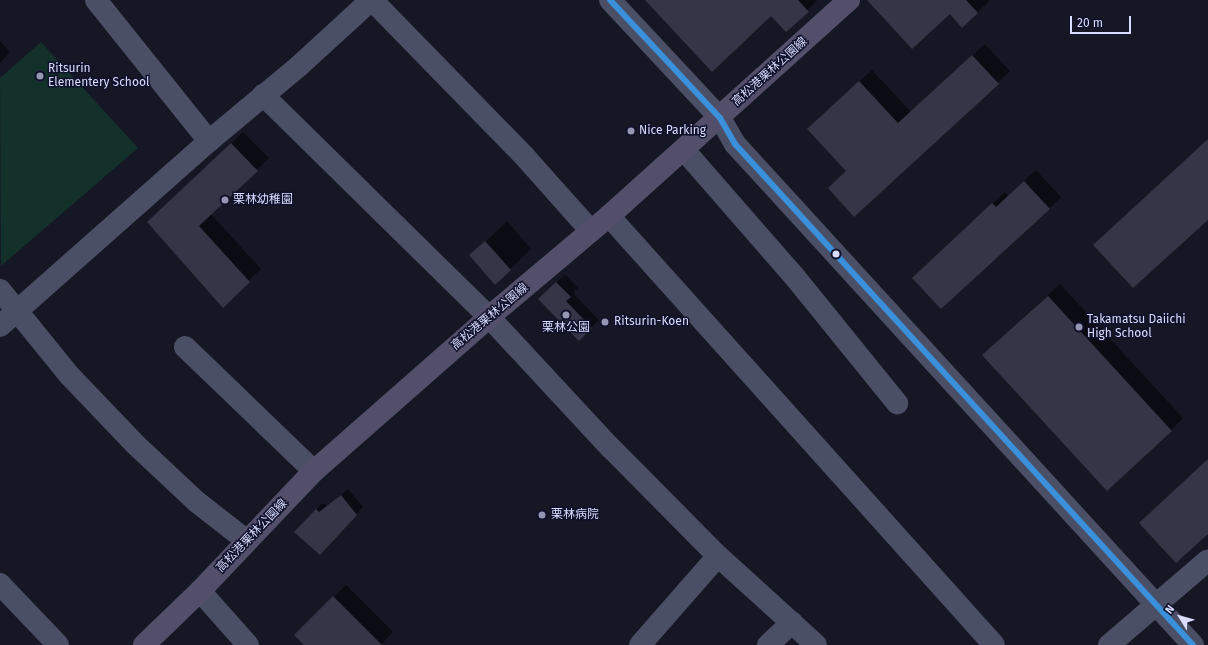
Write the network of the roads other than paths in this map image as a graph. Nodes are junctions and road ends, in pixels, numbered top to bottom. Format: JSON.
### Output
{"nodes":[{"id":1,"x":96,"y":0,"type":"edge"},
{"id":2,"x":371,"y":0,"type":"edge"},
{"id":3,"x":610,"y":0,"type":"edge"},
{"id":4,"x":843,"y":2,"type":"edge"},
{"id":5,"x":263,"y":95,"type":"junction"},
{"id":6,"x":720,"y":118,"type":"junction"},
{"id":7,"x":209,"y":142,"type":"junction"},
{"id":8,"x":684,"y":150,"type":"junction"},
{"id":9,"x":609,"y":216,"type":"junction"},
{"id":10,"x":591,"y":231,"type":"junction"},
{"id":11,"x":0,"y":290,"type":"edge"},
{"id":12,"x":16,"y":311,"type":"junction"},
{"id":13,"x":489,"y":317,"type":"junction"},
{"id":14,"x":0,"y":326,"type":"edge"},
{"id":15,"x":185,"y":347,"type":"dead end"},
{"id":16,"x":896,"y":403,"type":"dead end"},
{"id":17,"x":314,"y":471,"type":"junction"},
{"id":18,"x":248,"y":541,"type":"junction"},
{"id":19,"x":718,"y":556,"type":"junction"},
{"id":20,"x":1208,"y":560,"type":"edge"},
{"id":21,"x":0,"y":584,"type":"edge"},
{"id":22,"x":200,"y":591,"type":"junction"},
{"id":23,"x":1156,"y":604,"type":"junction"},
{"id":24,"x":792,"y":623,"type":"junction"},
{"id":25,"x":58,"y":645,"type":"edge"},
{"id":26,"x":144,"y":645,"type":"edge"},
{"id":27,"x":248,"y":645,"type":"edge"},
{"id":28,"x":640,"y":645,"type":"edge"},
{"id":29,"x":768,"y":645,"type":"edge"},
{"id":30,"x":816,"y":645,"type":"edge"},
{"id":31,"x":994,"y":645,"type":"edge"},
{"id":32,"x":1109,"y":645,"type":"edge"},
{"id":33,"x":1193,"y":645,"type":"edge"}],
"edges":[{"from":1,"to":7,"type":"street"},
{"from":2,"to":5,"type":"street"},
{"from":2,"to":10,"type":"street"},
{"from":3,"to":6,"type":"street"},
{"from":4,"to":6,"type":"main road","name":"高松港栗林公園線"},
{"from":5,"to":7,"type":"street"},
{"from":5,"to":13,"type":"street"},
{"from":6,"to":8,"type":"main road","name":"高松港栗林公園線"},
{"from":6,"to":23,"type":"street"},
{"from":7,"to":12,"type":"street"},
{"from":8,"to":9,"type":"main road","name":"高松港栗林公園線"},
{"from":8,"to":16,"type":"street"},
{"from":9,"to":10,"type":"main road","name":"高松港栗林公園線"},
{"from":9,"to":31,"type":"street"},
{"from":10,"to":13,"type":"main road","name":"高松港栗林公園線"},
{"from":11,"to":12,"type":"street"},
{"from":12,"to":14,"type":"street"},
{"from":12,"to":18,"type":"street"},
{"from":13,"to":17,"type":"main road","name":"高松港栗林公園線"},
{"from":13,"to":19,"type":"street"},
{"from":15,"to":17,"type":"street"},
{"from":17,"to":18,"type":"main road","name":"高松港栗林公園線"},
{"from":18,"to":22,"type":"main road","name":"高松港栗林公園線"},
{"from":19,"to":24,"type":"street"},
{"from":19,"to":28,"type":"street"},
{"from":20,"to":23,"type":"street"},
{"from":21,"to":25,"type":"street"},
{"from":22,"to":26,"type":"main road","name":"高松港栗林公園線"},
{"from":22,"to":27,"type":"street"},
{"from":23,"to":32,"type":"street"},
{"from":23,"to":33,"type":"street"},
{"from":24,"to":29,"type":"street"},
{"from":24,"to":30,"type":"street"}]}
